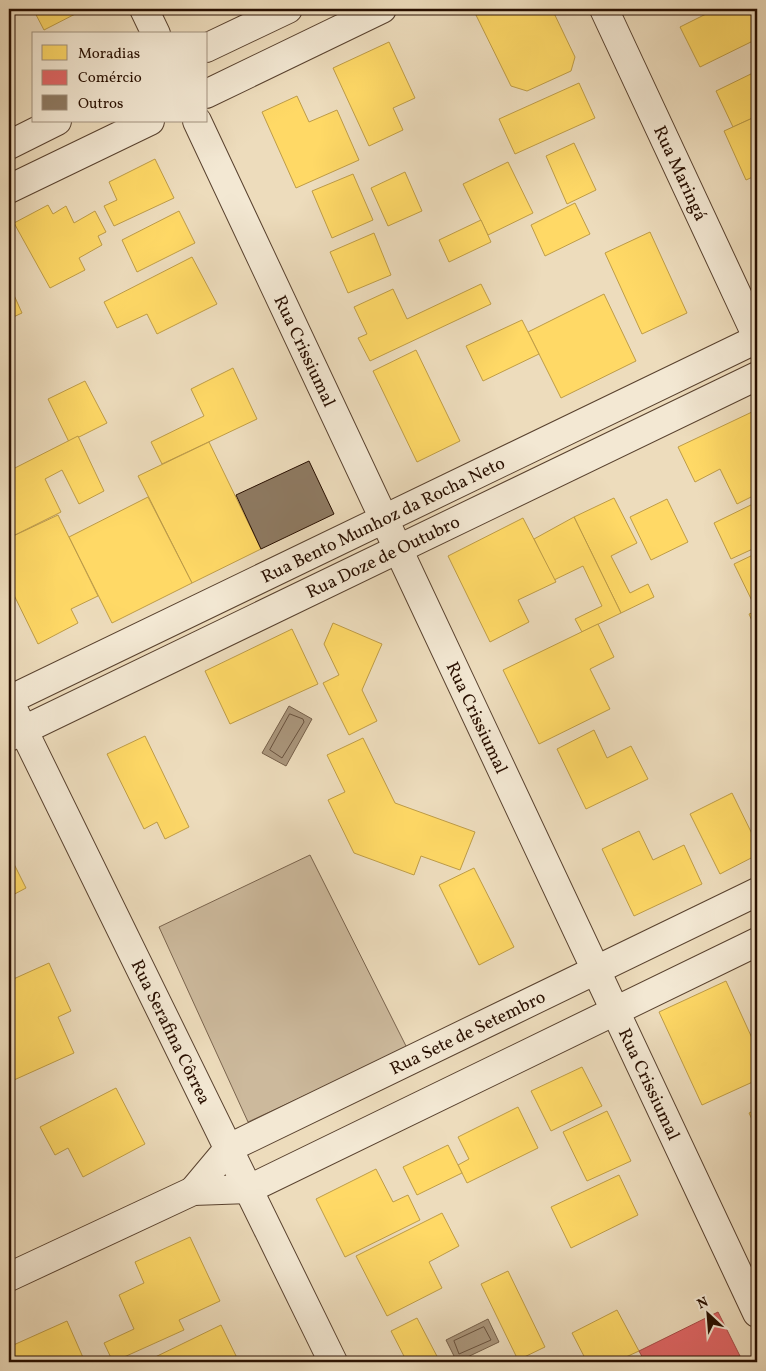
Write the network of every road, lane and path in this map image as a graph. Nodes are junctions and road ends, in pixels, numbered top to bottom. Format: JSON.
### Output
{"nodes":[{"id":1,"x":144,"y":9,"type":"edge"},
{"id":2,"x":288,"y":9,"type":"edge"},
{"id":3,"x":382,"y":9,"type":"edge"},
{"id":4,"x":604,"y":9,"type":"edge"},
{"id":5,"x":155,"y":32,"type":"edge"},
{"id":6,"x":208,"y":47,"type":"edge"},
{"id":7,"x":208,"y":93,"type":"edge"},
{"id":8,"x":55,"y":122,"type":"edge"},
{"id":9,"x":148,"y":122,"type":"edge"},
{"id":10,"x":197,"y":122,"type":"edge"},
{"id":11,"x":9,"y":145,"type":"edge"},
{"id":12,"x":9,"y":189,"type":"edge"},
{"id":13,"x":757,"y":338,"type":"edge"},
{"id":14,"x":757,"y":376,"type":"edge"},
{"id":15,"x":385,"y":520,"type":"junction"},
{"id":16,"x":398,"y":550,"type":"junction"},
{"id":17,"x":9,"y":700,"type":"edge"},
{"id":18,"x":16,"y":734,"type":"edge"},
{"id":19,"x":757,"y":892,"type":"edge"},
{"id":20,"x":757,"y":942,"type":"edge"},
{"id":21,"x":596,"y":970,"type":"junction"},
{"id":22,"x":616,"y":1012,"type":"junction"},
{"id":23,"x":229,"y":1148,"type":"junction"},
{"id":24,"x":249,"y":1189,"type":"junction"},
{"id":25,"x":193,"y":1191,"type":"junction"},
{"id":26,"x":9,"y":1277,"type":"edge"},
{"id":27,"x":757,"y":1313,"type":"edge"},
{"id":28,"x":333,"y":1362,"type":"edge"}],
"edges":[{"from":1,"to":5,"type":"street"},
{"from":2,"to":6,"type":"street"},
{"from":3,"to":7,"type":"street"},
{"from":4,"to":13,"type":"street","name":"Rua Maringá"},
{"from":8,"to":11,"type":"street"},
{"from":9,"to":12,"type":"street"},
{"from":10,"to":15,"type":"street","name":"Rua Crissiumal"},
{"from":13,"to":15,"type":"street","name":"Rua Bento Munhoz da Rocha Neto"},
{"from":14,"to":16,"type":"street","name":"Rua Doze de Outubro"},
{"from":15,"to":16,"type":"street","name":"Rua Crissiumal"},
{"from":15,"to":17,"type":"street","name":"Rua Bento Munhoz da Rocha Neto"},
{"from":16,"to":18,"type":"street","name":"Rua Doze de Outubro"},
{"from":16,"to":21,"type":"street","name":"Rua Crissiumal"},
{"from":17,"to":18,"type":"street","name":"Rua Serafina Côrrea"},
{"from":18,"to":23,"type":"street","name":"Rua Serafina Côrrea"},
{"from":19,"to":21,"type":"street","name":"Rua Sete de Setembro"},
{"from":20,"to":22,"type":"street","name":"Rua Sete de Setembro"},
{"from":21,"to":22,"type":"street","name":"Rua Crissiumal"},
{"from":21,"to":23,"type":"street","name":"Rua Sete de Setembro"},
{"from":22,"to":24,"type":"street","name":"Rua Sete de Setembro"},
{"from":22,"to":27,"type":"street","name":"Rua Crissiumal"},
{"from":23,"to":24,"type":"street","name":"Rua Serafina Côrrea"},
{"from":23,"to":25,"type":"street","name":"Rua Sete de Setembro"},
{"from":24,"to":25,"type":"street","name":"Rua Sete de Setembro"},
{"from":24,"to":28,"type":"street","name":"Rua Serafina Côrrea"},
{"from":25,"to":26,"type":"street","name":"Rua Sete de Setembro"}]}
